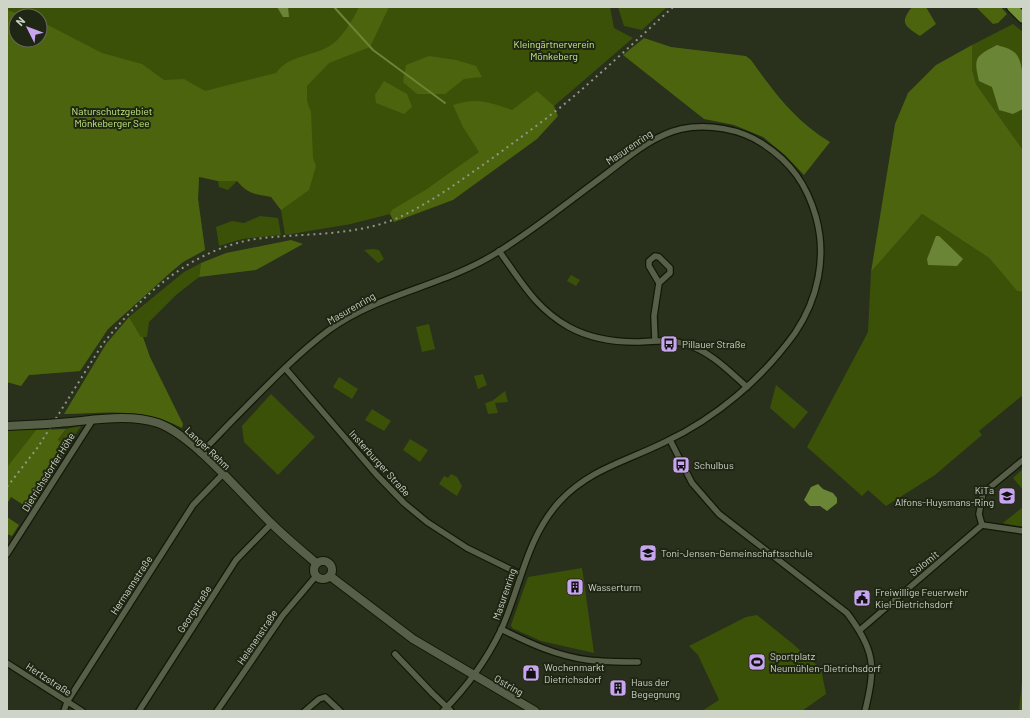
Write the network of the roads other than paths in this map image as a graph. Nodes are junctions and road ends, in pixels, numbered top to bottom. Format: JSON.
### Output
{"nodes":[{"id":1,"x":1012,"y":7,"type":"edge"},
{"id":2,"x":1023,"y":18,"type":"edge"},
{"id":3,"x":499,"y":251,"type":"junction"},
{"id":4,"x":659,"y":283,"type":"junction"},
{"id":5,"x":655,"y":340,"type":"junction"},
{"id":6,"x":285,"y":368,"type":"junction"},
{"id":7,"x":747,"y":387,"type":"junction"},
{"id":8,"x":92,"y":421,"type":"junction"},
{"id":9,"x":7,"y":426,"type":"edge"},
{"id":10,"x":670,"y":440,"type":"junction"},
{"id":11,"x":200,"y":453,"type":"junction"},
{"id":12,"x":1023,"y":460,"type":"edge"},
{"id":13,"x":222,"y":475,"type":"junction"},
{"id":14,"x":271,"y":524,"type":"junction"},
{"id":15,"x":982,"y":524,"type":"junction"},
{"id":16,"x":1023,"y":532,"type":"edge"},
{"id":17,"x":7,"y":554,"type":"edge"},
{"id":18,"x":316,"y":564,"type":"junction"},
{"id":19,"x":520,"y":574,"type":"junction"},
{"id":20,"x":316,"y":576,"type":"junction"},
{"id":21,"x":330,"y":576,"type":"junction"},
{"id":22,"x":501,"y":629,"type":"junction"},
{"id":23,"x":860,"y":630,"type":"junction"},
{"id":24,"x":395,"y":654,"type":"dead end"},
{"id":25,"x":638,"y":662,"type":"dead end"},
{"id":26,"x":7,"y":663,"type":"edge"},
{"id":27,"x":474,"y":676,"type":"junction"},
{"id":28,"x":67,"y":702,"type":"junction"},
{"id":29,"x":447,"y":710,"type":"edge"},
{"id":30,"x":64,"y":711,"type":"edge"},
{"id":31,"x":82,"y":711,"type":"edge"},
{"id":32,"x":139,"y":711,"type":"edge"},
{"id":33,"x":218,"y":711,"type":"edge"},
{"id":34,"x":305,"y":711,"type":"edge"},
{"id":35,"x":340,"y":711,"type":"edge"},
{"id":36,"x":535,"y":711,"type":"edge"},
{"id":37,"x":865,"y":711,"type":"edge"}],
"edges":[{"from":1,"to":2,"type":"highway"},
{"from":3,"to":5,"type":"street"},
{"from":3,"to":6,"type":"street","name":"Masurenring"},
{"from":3,"to":7,"type":"street","name":"Masurenring"},
{"from":4,"to":4,"type":"street"},
{"from":4,"to":5,"type":"street"},
{"from":5,"to":7,"type":"street"},
{"from":6,"to":11,"type":"street","name":"Masurenring"},
{"from":6,"to":19,"type":"street","name":"Insterburger Straße"},
{"from":7,"to":10,"type":"street","name":"Masurenring"},
{"from":8,"to":9,"type":"street","name":"Langer Rehm","bridge":true},
{"from":8,"to":11,"type":"street","name":"Langer Rehm"},
{"from":8,"to":17,"type":"street","name":"Dietrichsdorfer Höhe"},
{"from":10,"to":19,"type":"street","name":"Masurenring"},
{"from":10,"to":23,"type":"street"},
{"from":11,"to":13,"type":"street","name":"Langer Rehm"},
{"from":12,"to":15,"type":"street"},
{"from":13,"to":14,"type":"street","name":"Langer Rehm"},
{"from":13,"to":28,"type":"street","name":"Hermannstraße"},
{"from":14,"to":18,"type":"street","name":"Langer Rehm"},
{"from":14,"to":32,"type":"street","name":"Georgstraße"},
{"from":15,"to":16,"type":"street"},
{"from":15,"to":23,"type":"street","name":"Solomit"},
{"from":18,"to":20,"type":"street"},
{"from":18,"to":21,"type":"street"},
{"from":19,"to":22,"type":"street","name":"Masurenring"},
{"from":20,"to":21,"type":"street"},
{"from":20,"to":33,"type":"street","name":"Helenenstraße"},
{"from":21,"to":27,"type":"street"},
{"from":22,"to":25,"type":"street"},
{"from":22,"to":27,"type":"street","name":"Masurenring"},
{"from":23,"to":37,"type":"street"},
{"from":24,"to":29,"type":"street"},
{"from":26,"to":28,"type":"street","name":"Hertzstraße"},
{"from":27,"to":29,"type":"street","name":"Masurenring"},
{"from":27,"to":36,"type":"street","name":"Ostring"},
{"from":28,"to":30,"type":"street","name":"Hermannstraße"},
{"from":28,"to":31,"type":"street","name":"Hertzstraße"},
{"from":34,"to":35,"type":"street"}]}
